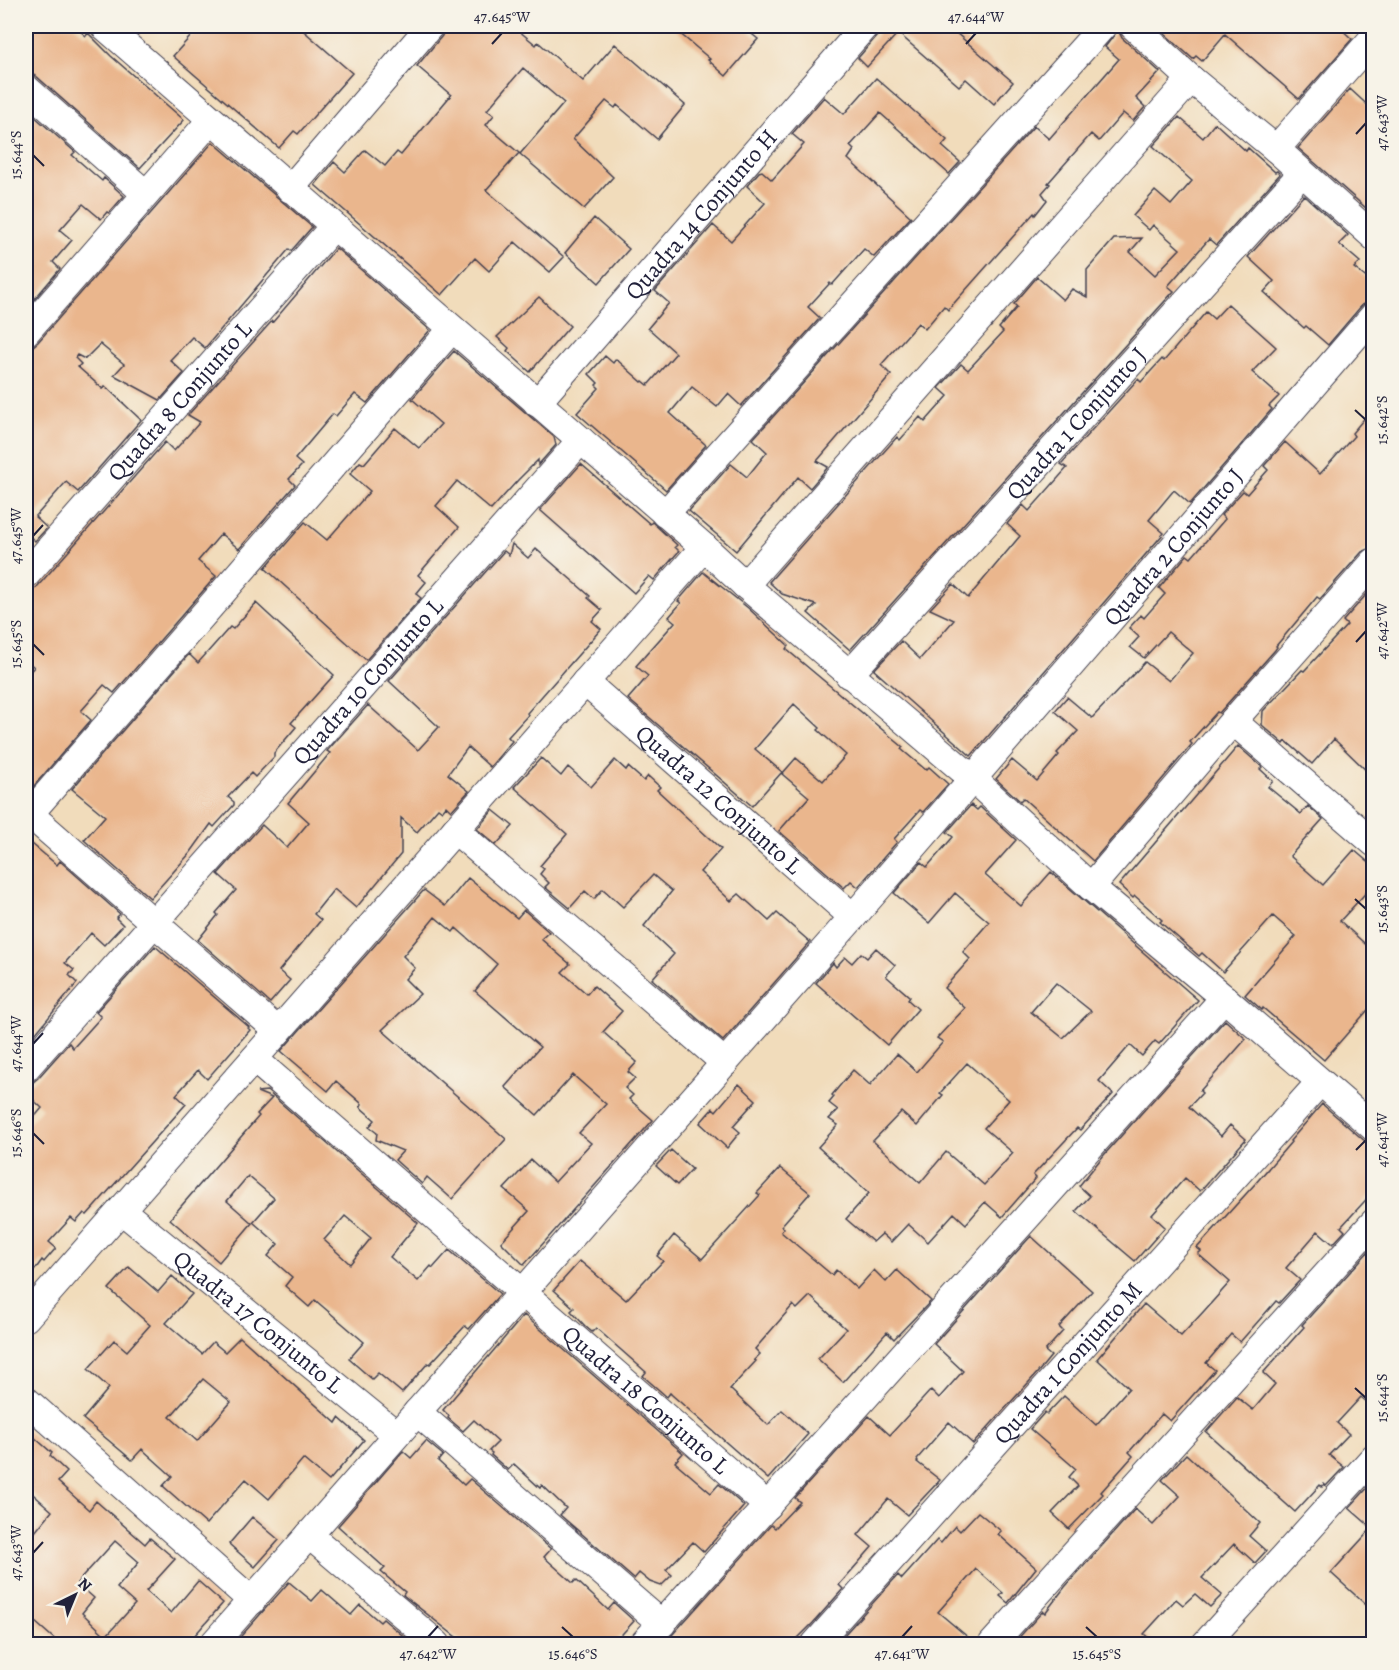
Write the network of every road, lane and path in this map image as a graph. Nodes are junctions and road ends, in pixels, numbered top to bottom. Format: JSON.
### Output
{"nodes":[{"id":1,"x":104,"y":26,"type":"edge"},
{"id":2,"x":430,"y":26,"type":"edge"},
{"id":3,"x":866,"y":26,"type":"edge"},
{"id":4,"x":1103,"y":26,"type":"edge"},
{"id":5,"x":1133,"y":26,"type":"edge"},
{"id":6,"x":1374,"y":37,"type":"edge"},
{"id":7,"x":1191,"y":79,"type":"junction"},
{"id":8,"x":26,"y":88,"type":"edge"},
{"id":9,"x":211,"y":120,"type":"junction"},
{"id":10,"x":1276,"y":149,"type":"junction"},
{"id":11,"x":1302,"y":173,"type":"junction"},
{"id":12,"x":290,"y":189,"type":"junction"},
{"id":13,"x":146,"y":194,"type":"junction"},
{"id":14,"x":334,"y":226,"type":"junction"},
{"id":15,"x":1374,"y":237,"type":"edge"},
{"id":16,"x":1374,"y":315,"type":"edge"},
{"id":17,"x":452,"y":329,"type":"junction"},
{"id":18,"x":26,"y":332,"type":"edge"},
{"id":19,"x":537,"y":403,"type":"junction"},
{"id":20,"x":580,"y":440,"type":"junction"},
{"id":21,"x":665,"y":514,"type":"junction"},
{"id":22,"x":704,"y":547,"type":"junction"},
{"id":23,"x":1374,"y":562,"type":"edge"},
{"id":24,"x":26,"y":575,"type":"edge"},
{"id":25,"x":745,"y":585,"type":"junction"},
{"id":26,"x":849,"y":675,"type":"junction"},
{"id":27,"x":585,"y":682,"type":"junction"},
{"id":28,"x":1233,"y":721,"type":"junction"},
{"id":29,"x":973,"y":779,"type":"junction"},
{"id":30,"x":27,"y":814,"type":"edge"},
{"id":31,"x":455,"y":830,"type":"junction"},
{"id":32,"x":1374,"y":843,"type":"edge"},
{"id":33,"x":1091,"y":887,"type":"junction"},
{"id":34,"x":853,"y":917,"type":"junction"},
{"id":35,"x":154,"y":923,"type":"junction"},
{"id":36,"x":1224,"y":999,"type":"junction"},
{"id":37,"x":278,"y":1031,"type":"junction"},
{"id":38,"x":254,"y":1059,"type":"junction"},
{"id":39,"x":725,"y":1063,"type":"junction"},
{"id":40,"x":26,"y":1068,"type":"edge"},
{"id":41,"x":1320,"y":1082,"type":"junction"},
{"id":42,"x":1374,"y":1128,"type":"edge"},
{"id":43,"x":121,"y":1210,"type":"junction"},
{"id":44,"x":1374,"y":1222,"type":"edge"},
{"id":45,"x":522,"y":1293,"type":"junction"},
{"id":46,"x":26,"y":1318,"type":"edge"},
{"id":47,"x":26,"y":1400,"type":"edge"},
{"id":48,"x":417,"y":1413,"type":"junction"},
{"id":49,"x":396,"y":1434,"type":"junction"},
{"id":50,"x":1374,"y":1457,"type":"edge"},
{"id":51,"x":768,"y":1506,"type":"junction"},
{"id":52,"x":309,"y":1535,"type":"junction"},
{"id":53,"x":252,"y":1601,"type":"junction"},
{"id":54,"x":662,"y":1624,"type":"junction"},
{"id":55,"x":213,"y":1644,"type":"edge"},
{"id":56,"x":437,"y":1644,"type":"edge"},
{"id":57,"x":643,"y":1644,"type":"edge"},
{"id":58,"x":815,"y":1644,"type":"edge"},
{"id":59,"x":992,"y":1644,"type":"edge"},
{"id":60,"x":1205,"y":1644,"type":"edge"}],
"edges":[{"from":1,"to":9,"type":"street"},
{"from":2,"to":12,"type":"street"},
{"from":3,"to":19,"type":"street","name":"Quadra 14 Conjunto H"},
{"from":4,"to":21,"type":"street"},
{"from":5,"to":7,"type":"street"},
{"from":6,"to":10,"type":"street"},
{"from":7,"to":10,"type":"street"},
{"from":7,"to":25,"type":"street"},
{"from":8,"to":13,"type":"street"},
{"from":9,"to":12,"type":"street"},
{"from":9,"to":13,"type":"street"},
{"from":10,"to":11,"type":"street"},
{"from":11,"to":15,"type":"street"},
{"from":11,"to":26,"type":"street","name":"Quadra 1 Conjunto J"},
{"from":12,"to":14,"type":"street"},
{"from":13,"to":18,"type":"street"},
{"from":14,"to":17,"type":"street"},
{"from":14,"to":24,"type":"street","name":"Quadra 8 Conjunto L"},
{"from":16,"to":29,"type":"street","name":"Quadra 2 Conjunto J"},
{"from":17,"to":19,"type":"street"},
{"from":17,"to":30,"type":"street"},
{"from":19,"to":20,"type":"street"},
{"from":20,"to":21,"type":"street"},
{"from":20,"to":35,"type":"street","name":"Quadra 10 Conjunto L"},
{"from":21,"to":22,"type":"street"},
{"from":22,"to":25,"type":"street"},
{"from":22,"to":27,"type":"street"},
{"from":23,"to":28,"type":"street"},
{"from":25,"to":26,"type":"street"},
{"from":26,"to":29,"type":"street"},
{"from":27,"to":31,"type":"street"},
{"from":27,"to":34,"type":"street","name":"Quadra 12 Conjunto L"},
{"from":28,"to":32,"type":"street"},
{"from":28,"to":33,"type":"street"},
{"from":29,"to":33,"type":"street"},
{"from":29,"to":34,"type":"street","name":"Quadra 2 Conjunto J"},
{"from":30,"to":35,"type":"street"},
{"from":31,"to":37,"type":"street"},
{"from":31,"to":39,"type":"street"},
{"from":33,"to":36,"type":"street"},
{"from":34,"to":39,"type":"street","name":"Quadra 2 Conjunto J"},
{"from":35,"to":37,"type":"street"},
{"from":35,"to":40,"type":"street","name":"Quadra 10 Conjunto L"},
{"from":36,"to":41,"type":"street"},
{"from":36,"to":51,"type":"street"},
{"from":37,"to":38,"type":"street"},
{"from":38,"to":43,"type":"street"},
{"from":38,"to":45,"type":"street","name":"Quadra 18 Conjunto L"},
{"from":39,"to":45,"type":"street","name":"Quadra 2 Conjunto J"},
{"from":41,"to":42,"type":"street"},
{"from":41,"to":58,"type":"street","name":"Quadra 1 Conjunto M"},
{"from":43,"to":46,"type":"street"},
{"from":43,"to":49,"type":"street","name":"Quadra 17 Conjunto L"},
{"from":44,"to":59,"type":"street"},
{"from":45,"to":48,"type":"street","name":"Quadra 2 Conjunto J"},
{"from":45,"to":51,"type":"street","name":"Quadra 18 Conjunto L"},
{"from":47,"to":53,"type":"street"},
{"from":48,"to":49,"type":"street","name":"Quadra 2 Conjunto J"},
{"from":48,"to":54,"type":"street"},
{"from":49,"to":52,"type":"street","name":"Quadra 2 Conjunto J"},
{"from":50,"to":60,"type":"street"},
{"from":51,"to":54,"type":"street"},
{"from":52,"to":53,"type":"street","name":"Quadra 2 Conjunto J"},
{"from":52,"to":56,"type":"street"},
{"from":53,"to":55,"type":"street","name":"Quadra 2 Conjunto J"},
{"from":54,"to":57,"type":"street"}]}
